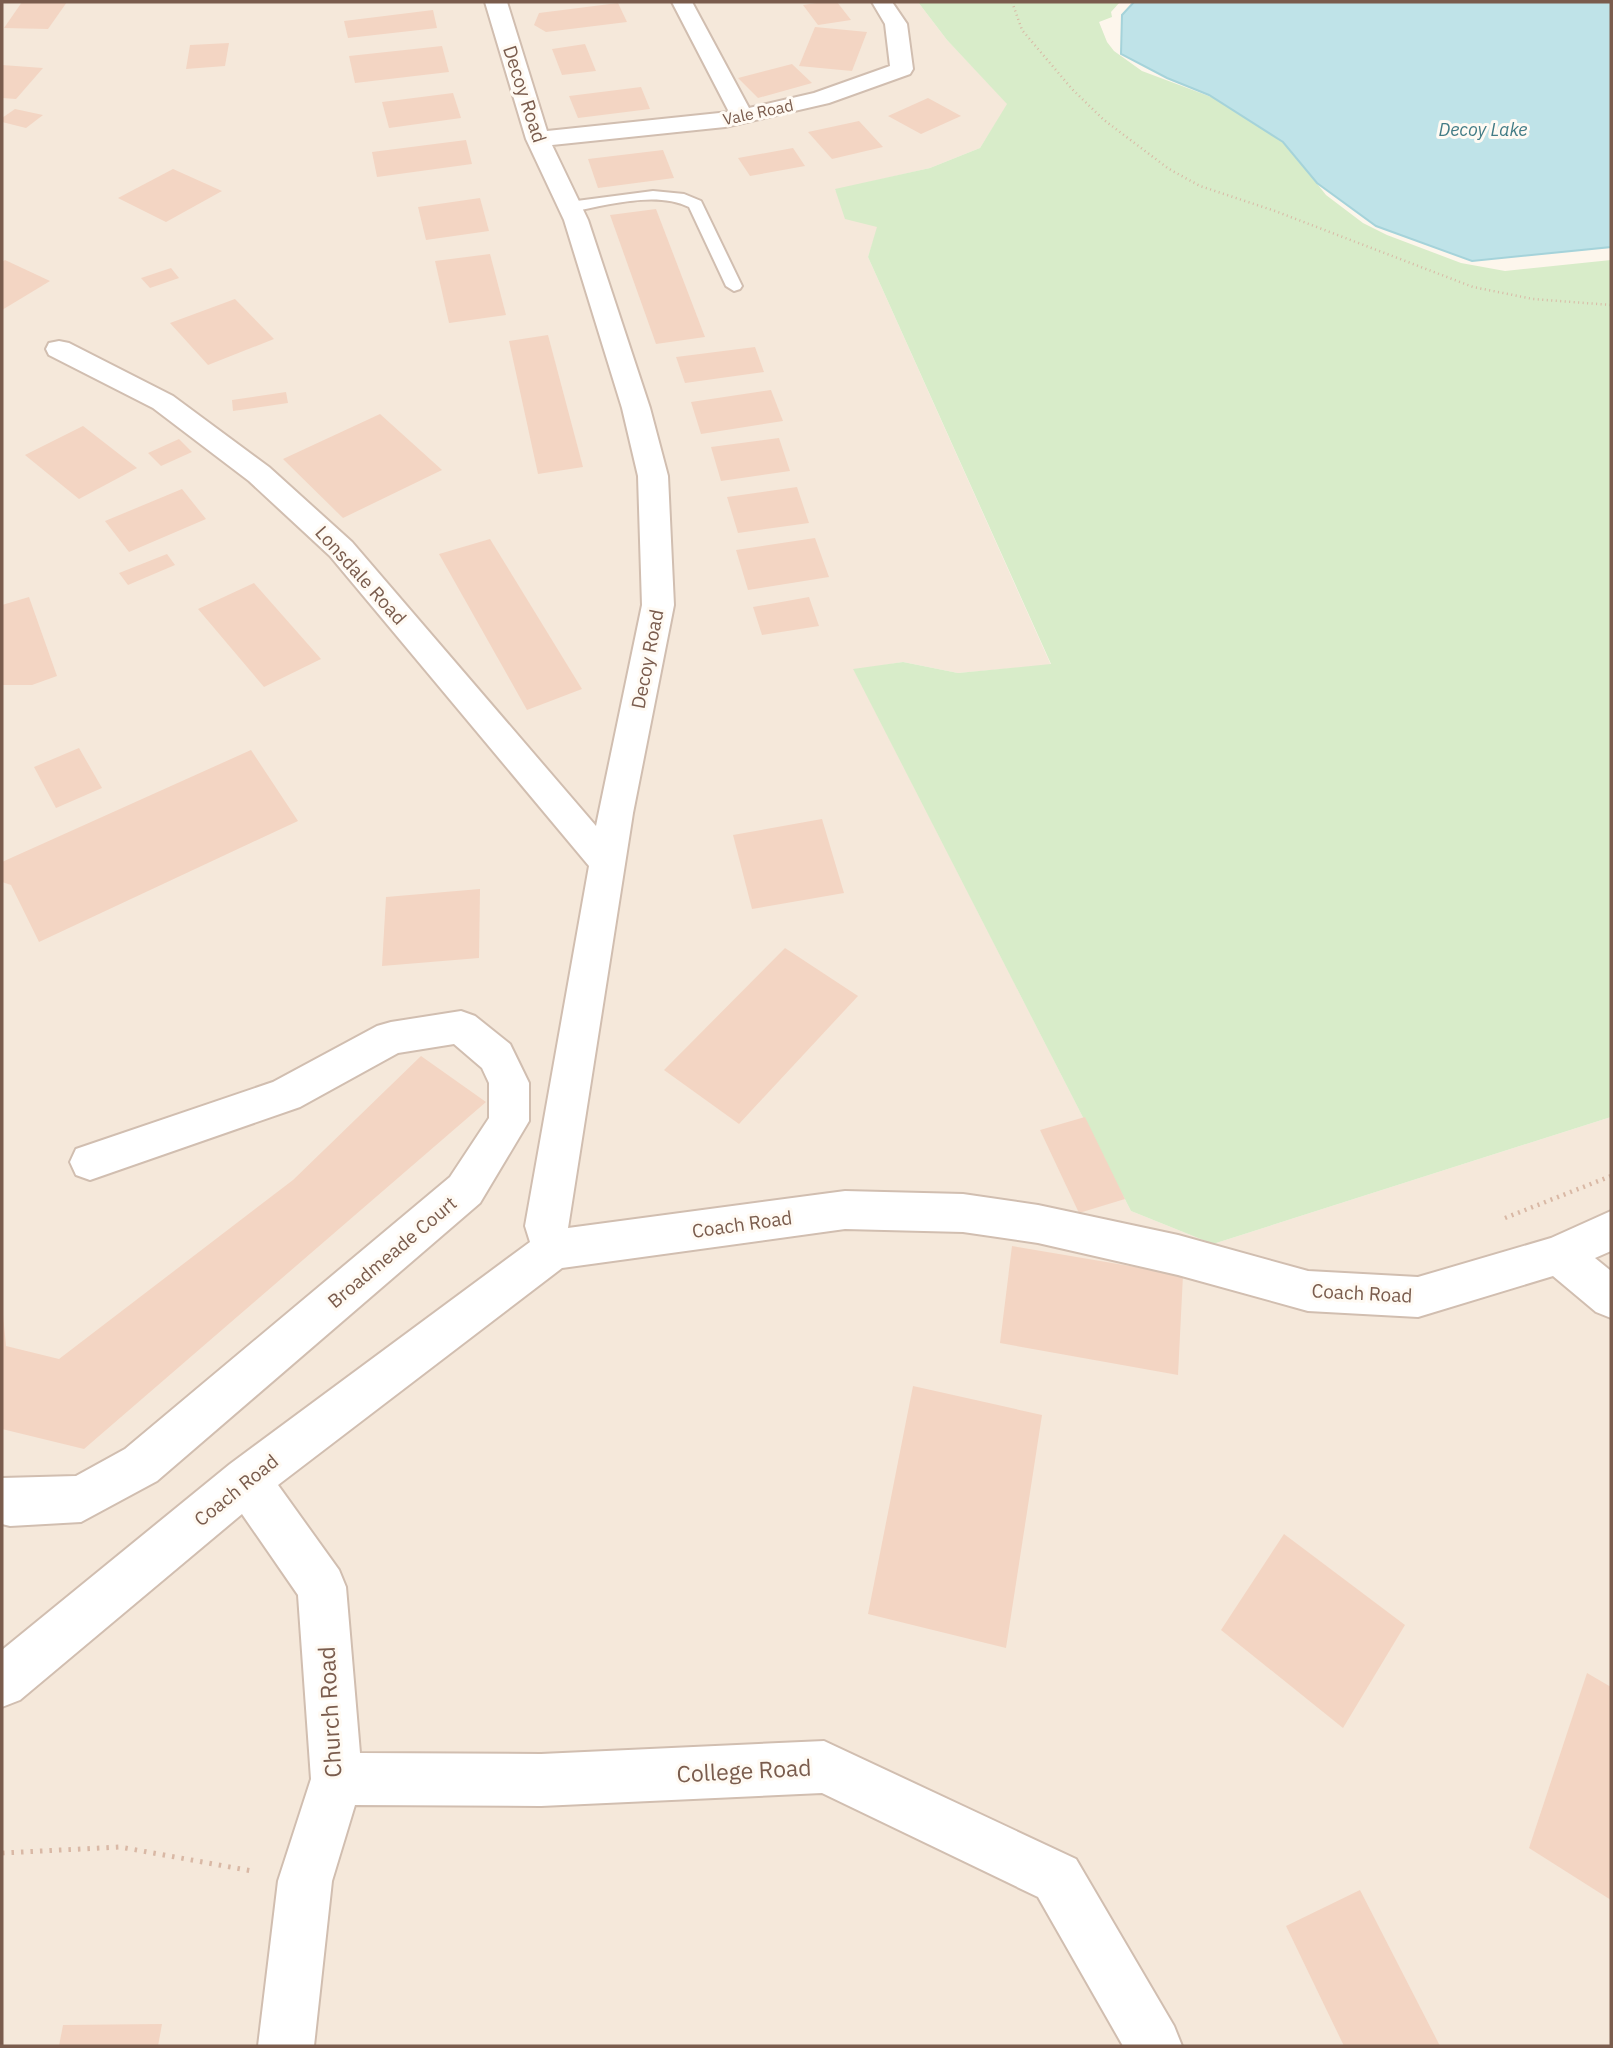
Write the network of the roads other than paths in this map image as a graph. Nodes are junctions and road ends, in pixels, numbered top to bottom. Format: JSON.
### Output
{"nodes":[{"id":1,"x":496,"y":2,"type":"edge"},
{"id":2,"x":682,"y":2,"type":"edge"},
{"id":3,"x":882,"y":2,"type":"edge"},
{"id":4,"x":742,"y":116,"type":"junction"},
{"id":5,"x":538,"y":139,"type":"junction"},
{"id":6,"x":569,"y":206,"type":"junction"},
{"id":7,"x":734,"y":286,"type":"dead end"},
{"id":8,"x":60,"y":349,"type":"dead end"},
{"id":9,"x":608,"y":864,"type":"junction"},
{"id":10,"x":90,"y":1162,"type":"dead end"},
{"id":11,"x":1611,"y":1230,"type":"edge"},
{"id":12,"x":553,"y":1250,"type":"junction"},
{"id":13,"x":1559,"y":1255,"type":"junction"},
{"id":14,"x":1611,"y":1298,"type":"edge"},
{"id":15,"x":246,"y":1480,"type":"junction"},
{"id":16,"x":2,"y":1501,"type":"edge"},
{"id":17,"x":2,"y":1682,"type":"edge"},
{"id":18,"x":337,"y":1779,"type":"junction"},
{"id":19,"x":286,"y":2046,"type":"edge"},
{"id":20,"x":1154,"y":2046,"type":"edge"}],
"edges":[{"from":1,"to":5,"type":"street","name":"Decoy Road"},
{"from":2,"to":4,"type":"street"},
{"from":3,"to":4,"type":"street","name":"Vale Road"},
{"from":4,"to":5,"type":"street","name":"Vale Road"},
{"from":5,"to":6,"type":"street","name":"Decoy Road"},
{"from":6,"to":7,"type":"lane"},
{"from":6,"to":9,"type":"street","name":"Decoy Road"},
{"from":8,"to":9,"type":"street","name":"Lonsdale Road"},
{"from":9,"to":12,"type":"street","name":"Decoy Road"},
{"from":10,"to":16,"type":"street","name":"Broadmeade Court"},
{"from":11,"to":13,"type":"street","name":"Coach Road"},
{"from":12,"to":13,"type":"street","name":"Coach Road"},
{"from":12,"to":15,"type":"street","name":"Coach Road"},
{"from":13,"to":14,"type":"street"},
{"from":15,"to":17,"type":"street","name":"Coach Road"},
{"from":15,"to":18,"type":"street","name":"Church Road"},
{"from":18,"to":19,"type":"street","name":"Church Road"},
{"from":18,"to":20,"type":"street","name":"College Road"}]}
